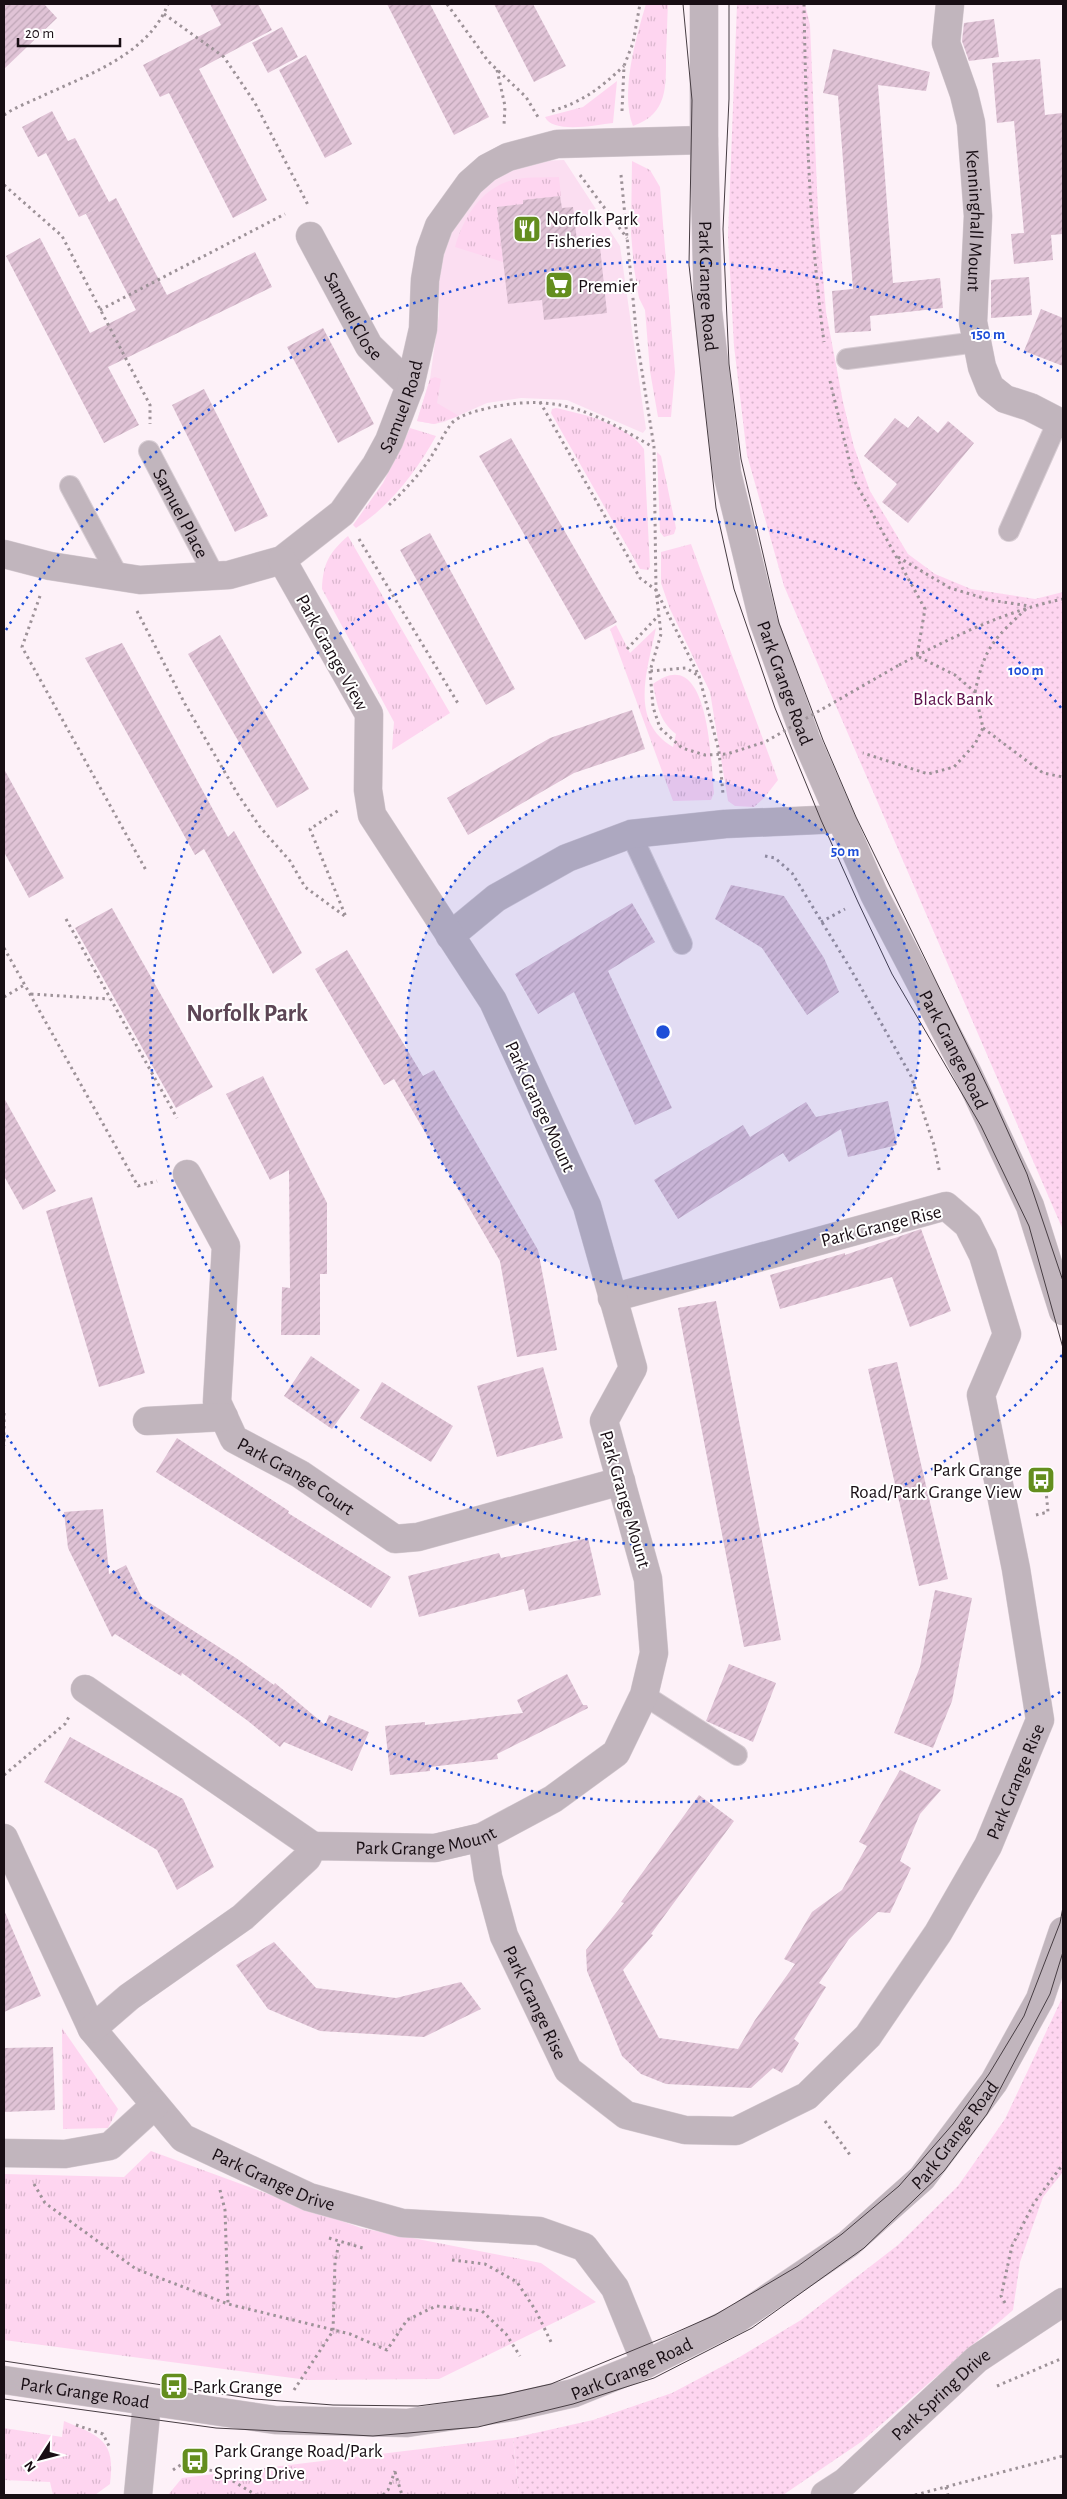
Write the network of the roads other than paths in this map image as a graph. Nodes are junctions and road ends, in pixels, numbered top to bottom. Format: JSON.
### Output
{"nodes":[{"id":1,"x":704,"y":4,"type":"edge"},
{"id":2,"x":950,"y":4,"type":"edge"},
{"id":3,"x":704,"y":140,"type":"junction"},
{"id":4,"x":310,"y":236,"type":"road end"},
{"id":5,"x":976,"y":342,"type":"junction"},
{"id":6,"x":848,"y":359,"type":"dead end"},
{"id":7,"x":410,"y":386,"type":"junction"},
{"id":8,"x":1061,"y":423,"type":"edge"},
{"id":9,"x":150,"y":451,"type":"road end"},
{"id":10,"x":70,"y":486,"type":"dead end"},
{"id":11,"x":1009,"y":531,"type":"dead end"},
{"id":12,"x":4,"y":554,"type":"edge"},
{"id":13,"x":282,"y":560,"type":"junction"},
{"id":14,"x":214,"y":575,"type":"junction"},
{"id":15,"x":118,"y":576,"type":"junction"},
{"id":16,"x":840,"y":819,"type":"junction"},
{"id":17,"x":631,"y":834,"type":"junction"},
{"id":18,"x":450,"y":936,"type":"junction"},
{"id":19,"x":682,"y":944,"type":"dead end"},
{"id":20,"x":187,"y":1174,"type":"road end"},
{"id":21,"x":612,"y":1298,"type":"junction"},
{"id":22,"x":1063,"y":1311,"type":"edge"},
{"id":23,"x":224,"y":1417,"type":"junction"},
{"id":24,"x":147,"y":1421,"type":"dead end"},
{"id":25,"x":621,"y":1481,"type":"junction"},
{"id":26,"x":85,"y":1689,"type":"dead end"},
{"id":27,"x":644,"y":1695,"type":"junction"},
{"id":28,"x":737,"y":1755,"type":"dead end"},
{"id":29,"x":482,"y":1837,"type":"junction"},
{"id":30,"x":4,"y":1838,"type":"edge"},
{"id":31,"x":313,"y":1846,"type":"junction"},
{"id":32,"x":1063,"y":1930,"type":"edge"},
{"id":33,"x":92,"y":2029,"type":"junction"},
{"id":34,"x":155,"y":2105,"type":"junction"},
{"id":35,"x":10,"y":2153,"type":"edge"},
{"id":36,"x":1063,"y":2302,"type":"edge"},
{"id":37,"x":646,"y":2364,"type":"junction"},
{"id":38,"x":4,"y":2380,"type":"edge"},
{"id":39,"x":147,"y":2402,"type":"junction"},
{"id":40,"x":138,"y":2495,"type":"edge"},
{"id":41,"x":825,"y":2495,"type":"edge"}],
"edges":[{"from":1,"to":3,"type":"street","name":"Park Grange Road"},
{"from":2,"to":5,"type":"street","name":"Kenninghall Mount"},
{"from":3,"to":7,"type":"street","name":"Samuel Road"},
{"from":3,"to":16,"type":"street","name":"Park Grange Road"},
{"from":4,"to":7,"type":"street","name":"Samuel Close"},
{"from":5,"to":6,"type":"lane"},
{"from":5,"to":8,"type":"street","name":"Kenninghall Mount"},
{"from":7,"to":13,"type":"street","name":"Samuel Road"},
{"from":8,"to":11,"type":"lane"},
{"from":9,"to":14,"type":"lane","name":"Samuel Place"},
{"from":10,"to":15,"type":"lane"},
{"from":12,"to":15,"type":"street","name":"Samuel Road"},
{"from":13,"to":14,"type":"street","name":"Samuel Road"},
{"from":13,"to":18,"type":"street","name":"Park Grange View"},
{"from":14,"to":15,"type":"street","name":"Samuel Road"},
{"from":16,"to":17,"type":"street"},
{"from":16,"to":22,"type":"street","name":"Park Grange Road"},
{"from":17,"to":18,"type":"street"},
{"from":17,"to":19,"type":"lane"},
{"from":18,"to":21,"type":"street","name":"Park Grange Mount"},
{"from":20,"to":23,"type":"street","name":"Park Grange Court"},
{"from":21,"to":25,"type":"street","name":"Park Grange Mount"},
{"from":21,"to":29,"type":"street","name":"Park Grange Rise"},
{"from":23,"to":24,"type":"street"},
{"from":23,"to":25,"type":"street","name":"Park Grange Court"},
{"from":25,"to":27,"type":"street","name":"Park Grange Mount"},
{"from":26,"to":31,"type":"street"},
{"from":27,"to":28,"type":"lane"},
{"from":27,"to":29,"type":"street","name":"Park Grange Mount"},
{"from":29,"to":31,"type":"street","name":"Park Grange Mount"},
{"from":30,"to":33,"type":"street","name":"Park Grange Drive"},
{"from":31,"to":33,"type":"street"},
{"from":32,"to":37,"type":"street","name":"Park Grange Road"},
{"from":33,"to":34,"type":"street","name":"Park Grange Drive"},
{"from":34,"to":35,"type":"street"},
{"from":34,"to":37,"type":"street","name":"Park Grange Drive"},
{"from":36,"to":41,"type":"street","name":"Park Spring Drive"},
{"from":37,"to":39,"type":"street","name":"Park Grange Road"},
{"from":38,"to":39,"type":"street","name":"Park Grange Road"},
{"from":39,"to":40,"type":"street"}]}
